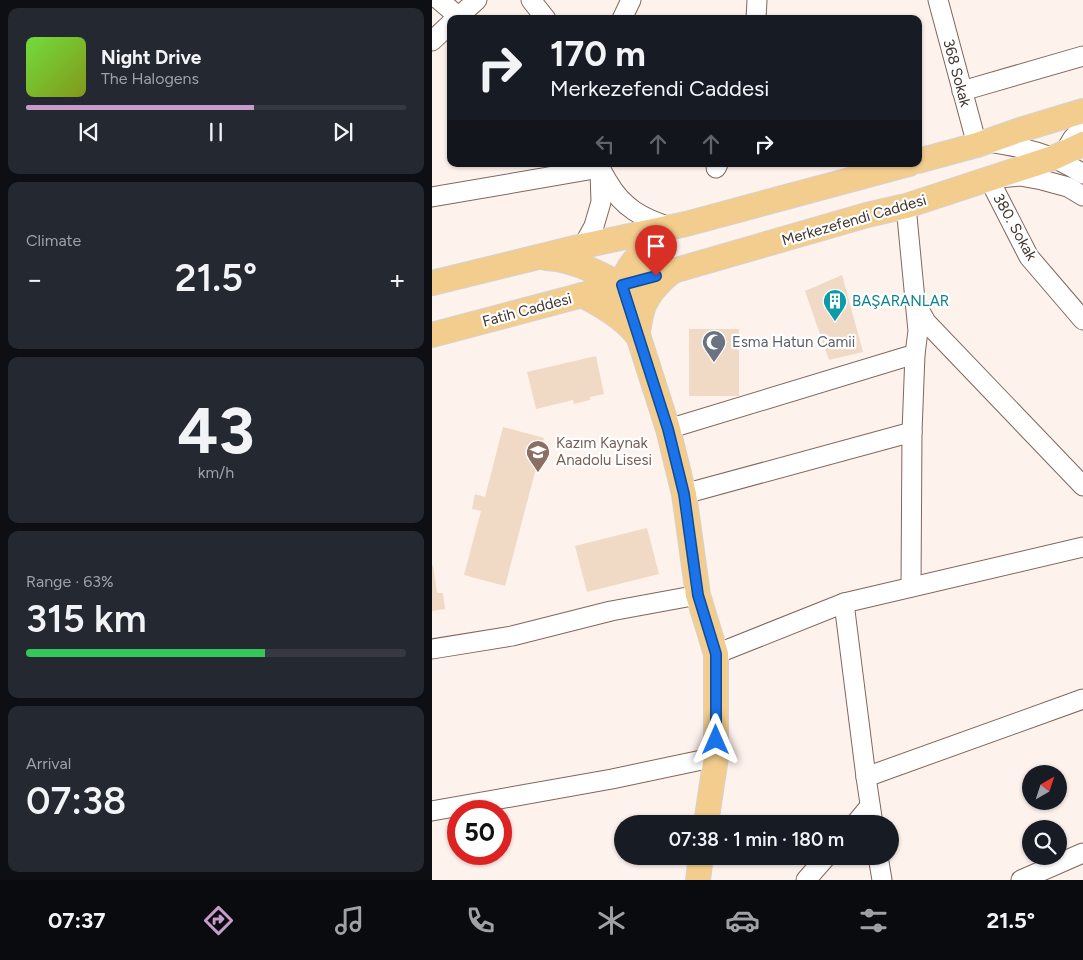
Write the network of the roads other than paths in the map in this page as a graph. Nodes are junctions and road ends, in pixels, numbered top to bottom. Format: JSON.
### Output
{"nodes":[{"id":1,"x":439,"y":0,"type":"edge"},
{"id":2,"x":477,"y":0,"type":"edge"},
{"id":3,"x":531,"y":0,"type":"edge"},
{"id":4,"x":631,"y":0,"type":"edge"},
{"id":5,"x":757,"y":0,"type":"edge"},
{"id":6,"x":938,"y":0,"type":"edge"},
{"id":7,"x":452,"y":15,"type":"edge"},
{"id":8,"x":460,"y":15,"type":"edge"},
{"id":9,"x":543,"y":15,"type":"edge"},
{"id":10,"x":624,"y":15,"type":"edge"},
{"id":11,"x":756,"y":15,"type":"edge"},
{"id":12,"x":447,"y":27,"type":"edge"},
{"id":13,"x":432,"y":41,"type":"edge"},
{"id":14,"x":1082,"y":56,"type":"edge"},
{"id":15,"x":962,"y":91,"type":"junction"},
{"id":16,"x":1082,"y":111,"type":"edge"},
{"id":17,"x":1082,"y":128,"type":"edge"},
{"id":18,"x":982,"y":144,"type":"junction"},
{"id":19,"x":1065,"y":154,"type":"edge"},
{"id":20,"x":922,"y":160,"type":"edge"},
{"id":21,"x":594,"y":167,"type":"edge"},
{"id":22,"x":599,"y":167,"type":"edge"},
{"id":23,"x":600,"y":167,"type":"edge"},
{"id":24,"x":898,"y":167,"type":"edge"},
{"id":25,"x":1082,"y":174,"type":"edge"},
{"id":26,"x":988,"y":179,"type":"junction"},
{"id":27,"x":1075,"y":192,"type":"edge"},
{"id":28,"x":432,"y":197,"type":"edge"},
{"id":29,"x":906,"y":206,"type":"junction"},
{"id":30,"x":671,"y":227,"type":"junction"},
{"id":31,"x":583,"y":246,"type":"junction"},
{"id":32,"x":538,"y":257,"type":"junction"},
{"id":33,"x":673,"y":271,"type":"junction"},
{"id":34,"x":432,"y":283,"type":"edge"},
{"id":35,"x":622,"y":285,"type":"junction"},
{"id":36,"x":582,"y":296,"type":"junction"},
{"id":37,"x":915,"y":303,"type":"junction"},
{"id":38,"x":1082,"y":320,"type":"edge"},
{"id":39,"x":432,"y":335,"type":"edge"},
{"id":40,"x":637,"y":335,"type":"junction"},
{"id":41,"x":915,"y":354,"type":"junction"},
{"id":42,"x":668,"y":429,"type":"junction"},
{"id":43,"x":912,"y":432,"type":"junction"},
{"id":44,"x":1082,"y":486,"type":"edge"},
{"id":45,"x":684,"y":494,"type":"junction"},
{"id":46,"x":1082,"y":547,"type":"edge"},
{"id":47,"x":911,"y":588,"type":"junction"},
{"id":48,"x":698,"y":595,"type":"junction"},
{"id":49,"x":844,"y":603,"type":"junction"},
{"id":50,"x":432,"y":648,"type":"edge"},
{"id":51,"x":716,"y":654,"type":"junction"},
{"id":52,"x":1082,"y":699,"type":"edge"},
{"id":53,"x":716,"y":758,"type":"junction"},
{"id":54,"x":866,"y":778,"type":"junction"},
{"id":55,"x":432,"y":811,"type":"edge"},
{"id":56,"x":707,"y":815,"type":"edge"},
{"id":57,"x":872,"y":815,"type":"edge"},
{"id":58,"x":1082,"y":853,"type":"edge"},
{"id":59,"x":700,"y":865,"type":"edge"},
{"id":60,"x":819,"y":865,"type":"edge"},
{"id":61,"x":880,"y":865,"type":"edge"},
{"id":62,"x":698,"y":880,"type":"edge"},
{"id":63,"x":806,"y":880,"type":"edge"},
{"id":64,"x":882,"y":880,"type":"edge"},
{"id":65,"x":1020,"y":880,"type":"edge"}],
"edges":[{"from":1,"to":7,"type":"street"},
{"from":2,"to":8,"type":"street"},
{"from":3,"to":9,"type":"street"},
{"from":4,"to":10,"type":"street"},
{"from":5,"to":11,"type":"street"},
{"from":6,"to":15,"type":"street","name":"368 Sokak"},
{"from":12,"to":13,"type":"street"},
{"from":14,"to":15,"type":"street"},
{"from":15,"to":18,"type":"street","name":"368 Sokak"},
{"from":16,"to":18,"type":"main road"},
{"from":17,"to":19,"type":"street"},
{"from":18,"to":19,"type":"street"},
{"from":18,"to":20,"type":"main road"},
{"from":19,"to":25,"type":"street"},
{"from":19,"to":26,"type":"main road","name":"Merkezefendi Caddesi"},
{"from":19,"to":27,"type":"street"},
{"from":21,"to":28,"type":"street"},
{"from":22,"to":31,"type":"street"},
{"from":23,"to":30,"type":"street"},
{"from":24,"to":30,"type":"main road"},
{"from":26,"to":27,"type":"street"},
{"from":26,"to":29,"type":"main road","name":"Merkezefendi Caddesi"},
{"from":26,"to":38,"type":"street","name":"380. Sokak"},
{"from":29,"to":33,"type":"main road","name":"Merkezefendi Caddesi"},
{"from":29,"to":37,"type":"street"},
{"from":30,"to":31,"type":"main road"},
{"from":30,"to":35,"type":"main road"},
{"from":31,"to":32,"type":"main road"},
{"from":32,"to":34,"type":"main road"},
{"from":32,"to":35,"type":"main road"},
{"from":33,"to":35,"type":"main road","name":"Merkezefendi Caddesi"},
{"from":33,"to":40,"type":"main road"},
{"from":35,"to":36,"type":"main road","name":"Fatih Caddesi"},
{"from":35,"to":40,"type":"main road"},
{"from":36,"to":39,"type":"main road","name":"Fatih Caddesi"},
{"from":36,"to":40,"type":"main road"},
{"from":37,"to":41,"type":"street"},
{"from":37,"to":44,"type":"street"},
{"from":40,"to":42,"type":"main road"},
{"from":41,"to":42,"type":"street"},
{"from":41,"to":43,"type":"street"},
{"from":42,"to":45,"type":"main road"},
{"from":43,"to":45,"type":"street"},
{"from":43,"to":47,"type":"street"},
{"from":45,"to":48,"type":"main road"},
{"from":46,"to":47,"type":"street"},
{"from":47,"to":49,"type":"street"},
{"from":48,"to":50,"type":"street"},
{"from":48,"to":51,"type":"main road"},
{"from":49,"to":51,"type":"street"},
{"from":49,"to":54,"type":"street"},
{"from":51,"to":53,"type":"main road"},
{"from":52,"to":54,"type":"street"},
{"from":53,"to":55,"type":"street"},
{"from":53,"to":56,"type":"main road"},
{"from":54,"to":57,"type":"street"},
{"from":58,"to":65,"type":"street"},
{"from":59,"to":62,"type":"main road"},
{"from":60,"to":63,"type":"street"},
{"from":61,"to":64,"type":"street"}]}
